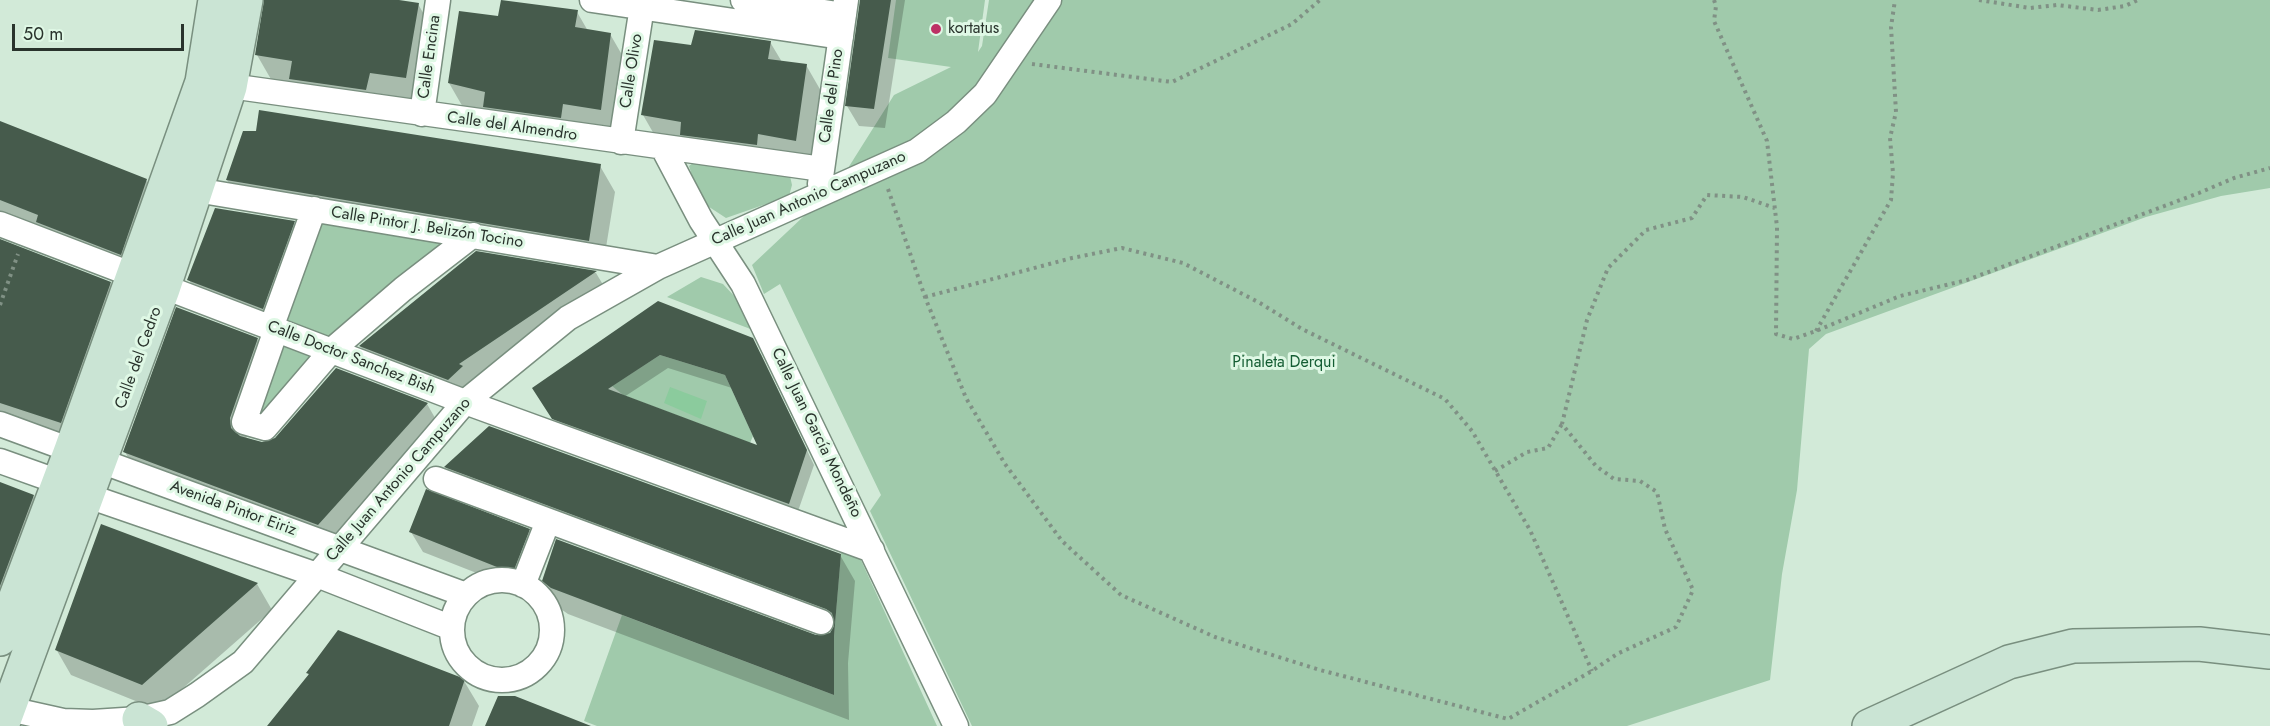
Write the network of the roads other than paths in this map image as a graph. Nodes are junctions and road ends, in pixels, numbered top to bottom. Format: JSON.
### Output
{"nodes":[{"id":1,"x":215,"y":0,"type":"edge"},
{"id":2,"x":246,"y":0,"type":"edge"},
{"id":3,"x":438,"y":0,"type":"edge"},
{"id":4,"x":592,"y":0,"type":"edge"},
{"id":5,"x":743,"y":0,"type":"edge"},
{"id":6,"x":1049,"y":0,"type":"edge"},
{"id":7,"x":642,"y":4,"type":"edge"},
{"id":8,"x":844,"y":17,"type":"edge"},
{"id":9,"x":216,"y":84,"type":"junction"},
{"id":10,"x":422,"y":114,"type":"junction"},
{"id":11,"x":621,"y":142,"type":"junction"},
{"id":12,"x":663,"y":148,"type":"junction"},
{"id":13,"x":822,"y":169,"type":"junction"},
{"id":14,"x":196,"y":190,"type":"junction"},
{"id":15,"x":819,"y":193,"type":"junction"},
{"id":16,"x":314,"y":209,"type":"junction"},
{"id":17,"x":0,"y":224,"type":"edge"},
{"id":18,"x":473,"y":236,"type":"junction"},
{"id":19,"x":713,"y":241,"type":"junction"},
{"id":20,"x":658,"y":267,"type":"junction"},
{"id":21,"x":132,"y":275,"type":"junction"},
{"id":22,"x":163,"y":289,"type":"junction"},
{"id":23,"x":273,"y":329,"type":"junction"},
{"id":24,"x":333,"y":350,"type":"junction"},
{"id":25,"x":465,"y":402,"type":"junction"},
{"id":26,"x":0,"y":424,"type":"edge"},
{"id":27,"x":71,"y":450,"type":"junction"},
{"id":28,"x":0,"y":460,"type":"edge"},
{"id":29,"x":101,"y":462,"type":"junction"},
{"id":30,"x":436,"y":479,"type":"dead end"},
{"id":31,"x":59,"y":482,"type":"junction"},
{"id":32,"x":88,"y":496,"type":"junction"},
{"id":33,"x":548,"y":521,"type":"junction"},
{"id":34,"x":341,"y":547,"type":"junction"},
{"id":35,"x":872,"y":550,"type":"junction"},
{"id":36,"x":317,"y":576,"type":"junction"},
{"id":37,"x":523,"y":585,"type":"junction"},
{"id":38,"x":466,"y":595,"type":"junction"},
{"id":39,"x":821,"y":622,"type":"dead end"},
{"id":40,"x":452,"y":628,"type":"junction"},
{"id":41,"x":0,"y":639,"type":"edge"},
{"id":42,"x":2270,"y":652,"type":"edge"},
{"id":43,"x":3,"y":714,"type":"edge"},
{"id":44,"x":145,"y":723,"type":"edge"},
{"id":45,"x":956,"y":726,"type":"edge"},
{"id":46,"x":1869,"y":726,"type":"edge"}],
"edges":[{"from":1,"to":9,"type":"street","name":"Calle del Cedro"},
{"from":2,"to":9,"type":"street","name":"Calle del Cedro"},
{"from":3,"to":10,"type":"street","name":"Calle Encina"},
{"from":4,"to":7,"type":"street"},
{"from":5,"to":8,"type":"street"},
{"from":6,"to":15,"type":"street","name":"Calle Juan Antonio Campuzano"},
{"from":7,"to":8,"type":"street"},
{"from":7,"to":11,"type":"street","name":"Calle Olivo"},
{"from":8,"to":13,"type":"street","name":"Calle del Pino"},
{"from":9,"to":10,"type":"street","name":"Calle del Almendro"},
{"from":9,"to":14,"type":"street","name":"Calle del Cedro"},
{"from":9,"to":21,"type":"street","name":"Calle del Cedro"},
{"from":10,"to":11,"type":"street","name":"Calle del Almendro"},
{"from":11,"to":12,"type":"street","name":"Calle del Almendro"},
{"from":12,"to":13,"type":"street","name":"Calle del Almendro"},
{"from":12,"to":19,"type":"street","name":"Calle Juan García Mondeño"},
{"from":13,"to":15,"type":"street","name":"Calle del Pino"},
{"from":14,"to":16,"type":"street","name":"Calle Pintor J. Belizón Tocino"},
{"from":14,"to":22,"type":"street","name":"Calle del Cedro"},
{"from":15,"to":19,"type":"street","name":"Calle Juan Antonio Campuzano"},
{"from":16,"to":18,"type":"street","name":"Calle Pintor J. Belizón Tocino"},
{"from":16,"to":23,"type":"street"},
{"from":17,"to":21,"type":"street","name":"Calle Doctor Sanchez Bish"},
{"from":18,"to":20,"type":"street","name":"Calle Pintor J. Belizón Tocino"},
{"from":18,"to":24,"type":"street"},
{"from":19,"to":20,"type":"street","name":"Calle Juan Antonio Campuzano"},
{"from":19,"to":35,"type":"street","name":"Calle Juan García Mondeño"},
{"from":20,"to":25,"type":"street","name":"Calle Juan Antonio Campuzano"},
{"from":21,"to":22,"type":"street","name":"Calle Doctor Sanchez Bish"},
{"from":21,"to":27,"type":"street","name":"Calle del Cedro"},
{"from":22,"to":23,"type":"street","name":"Calle Doctor Sanchez Bish"},
{"from":22,"to":29,"type":"street","name":"Calle del Cedro"},
{"from":23,"to":24,"type":"street","name":"Calle Doctor Sanchez Bish"},
{"from":23,"to":24,"type":"street"},
{"from":24,"to":25,"type":"street","name":"Calle Doctor Sanchez Bish"},
{"from":25,"to":34,"type":"street","name":"Calle Juan Antonio Campuzano"},
{"from":25,"to":35,"type":"street","name":"Calle Doctor Sanchez Bish"},
{"from":26,"to":27,"type":"street","name":"Avenida Pintor Eiriz"},
{"from":27,"to":29,"type":"street","name":"Avenida Pintor Eiriz"},
{"from":27,"to":31,"type":"street","name":"Calle del Cedro"},
{"from":28,"to":31,"type":"street","name":"Avenida Pintor Eiriz"},
{"from":29,"to":32,"type":"street","name":"Calle del Cedro"},
{"from":29,"to":34,"type":"street","name":"Avenida Pintor Eiriz"},
{"from":30,"to":33,"type":"street"},
{"from":31,"to":32,"type":"street","name":"Avenida Pintor Eiriz"},
{"from":31,"to":41,"type":"street","name":"Calle del Cedro"},
{"from":32,"to":36,"type":"street","name":"Avenida Pintor Eiriz"},
{"from":32,"to":43,"type":"street","name":"Calle del Cedro"},
{"from":33,"to":37,"type":"street"},
{"from":33,"to":39,"type":"street"},
{"from":34,"to":36,"type":"street","name":"Calle Juan Antonio Campuzano"},
{"from":34,"to":38,"type":"street","name":"Avenida Pintor Eiriz"},
{"from":35,"to":45,"type":"street","name":"Calle Juan García Mondeño"},
{"from":36,"to":40,"type":"street","name":"Avenida Pintor Eiriz"},
{"from":36,"to":44,"type":"street","name":"Calle Juan Antonio Campuzano"},
{"from":37,"to":38,"type":"street"},
{"from":37,"to":40,"type":"street"},
{"from":38,"to":40,"type":"street"},
{"from":42,"to":46,"type":"street"},
{"from":43,"to":44,"type":"street","name":"Calle Juan Antonio Campuzano"}]}
